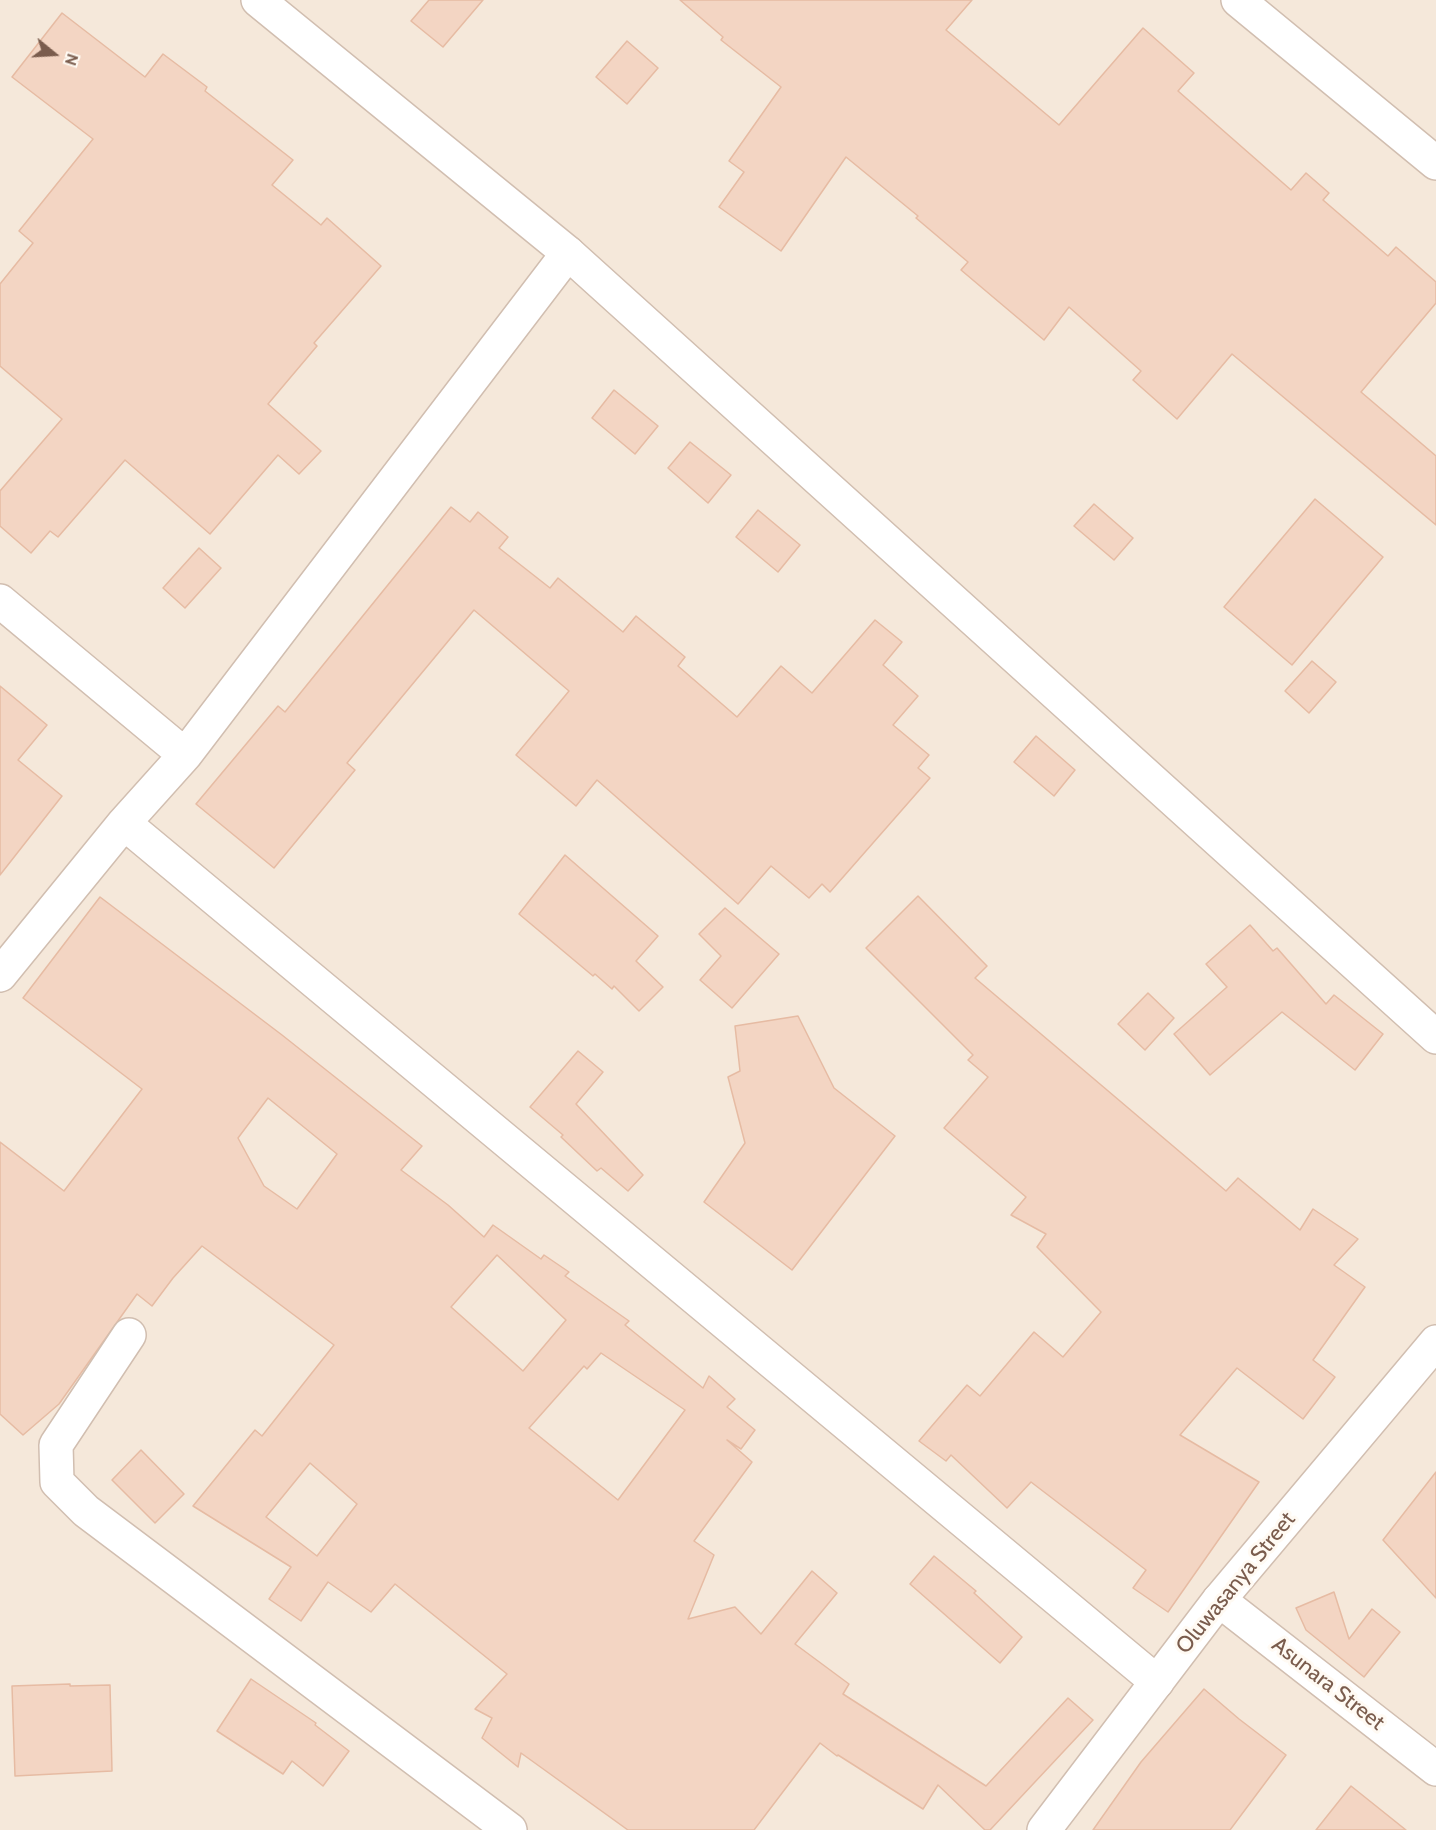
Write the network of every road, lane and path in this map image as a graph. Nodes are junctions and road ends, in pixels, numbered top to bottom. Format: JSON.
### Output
{"nodes":[{"id":1,"x":258,"y":0,"type":"edge"},
{"id":2,"x":1238,"y":0,"type":"edge"},
{"id":3,"x":1436,"y":163,"type":"edge"},
{"id":4,"x":568,"y":253,"type":"junction"},
{"id":5,"x":0,"y":601,"type":"edge"},
{"id":6,"x":185,"y":755,"type":"junction"},
{"id":7,"x":124,"y":823,"type":"junction"},
{"id":8,"x":0,"y":975,"type":"edge"},
{"id":9,"x":1436,"y":1037,"type":"edge"},
{"id":10,"x":129,"y":1335,"type":"dead end"},
{"id":11,"x":1436,"y":1342,"type":"edge"},
{"id":12,"x":1219,"y":1600,"type":"junction"},
{"id":13,"x":1157,"y":1682,"type":"junction"},
{"id":14,"x":1436,"y":1769,"type":"edge"},
{"id":15,"x":510,"y":1830,"type":"edge"},
{"id":16,"x":1044,"y":1830,"type":"edge"}],
"edges":[{"from":1,"to":4,"type":"street"},
{"from":2,"to":3,"type":"street"},
{"from":4,"to":6,"type":"street"},
{"from":4,"to":9,"type":"street"},
{"from":5,"to":6,"type":"street"},
{"from":6,"to":7,"type":"street"},
{"from":7,"to":8,"type":"street"},
{"from":7,"to":13,"type":"street"},
{"from":10,"to":15,"type":"street"},
{"from":11,"to":12,"type":"street","name":"Oluwasanya Street"},
{"from":12,"to":13,"type":"street","name":"Oluwasanya Street"},
{"from":12,"to":14,"type":"street","name":"Asunara Street"},
{"from":13,"to":16,"type":"street","name":"Oluwasanya Street"}]}
